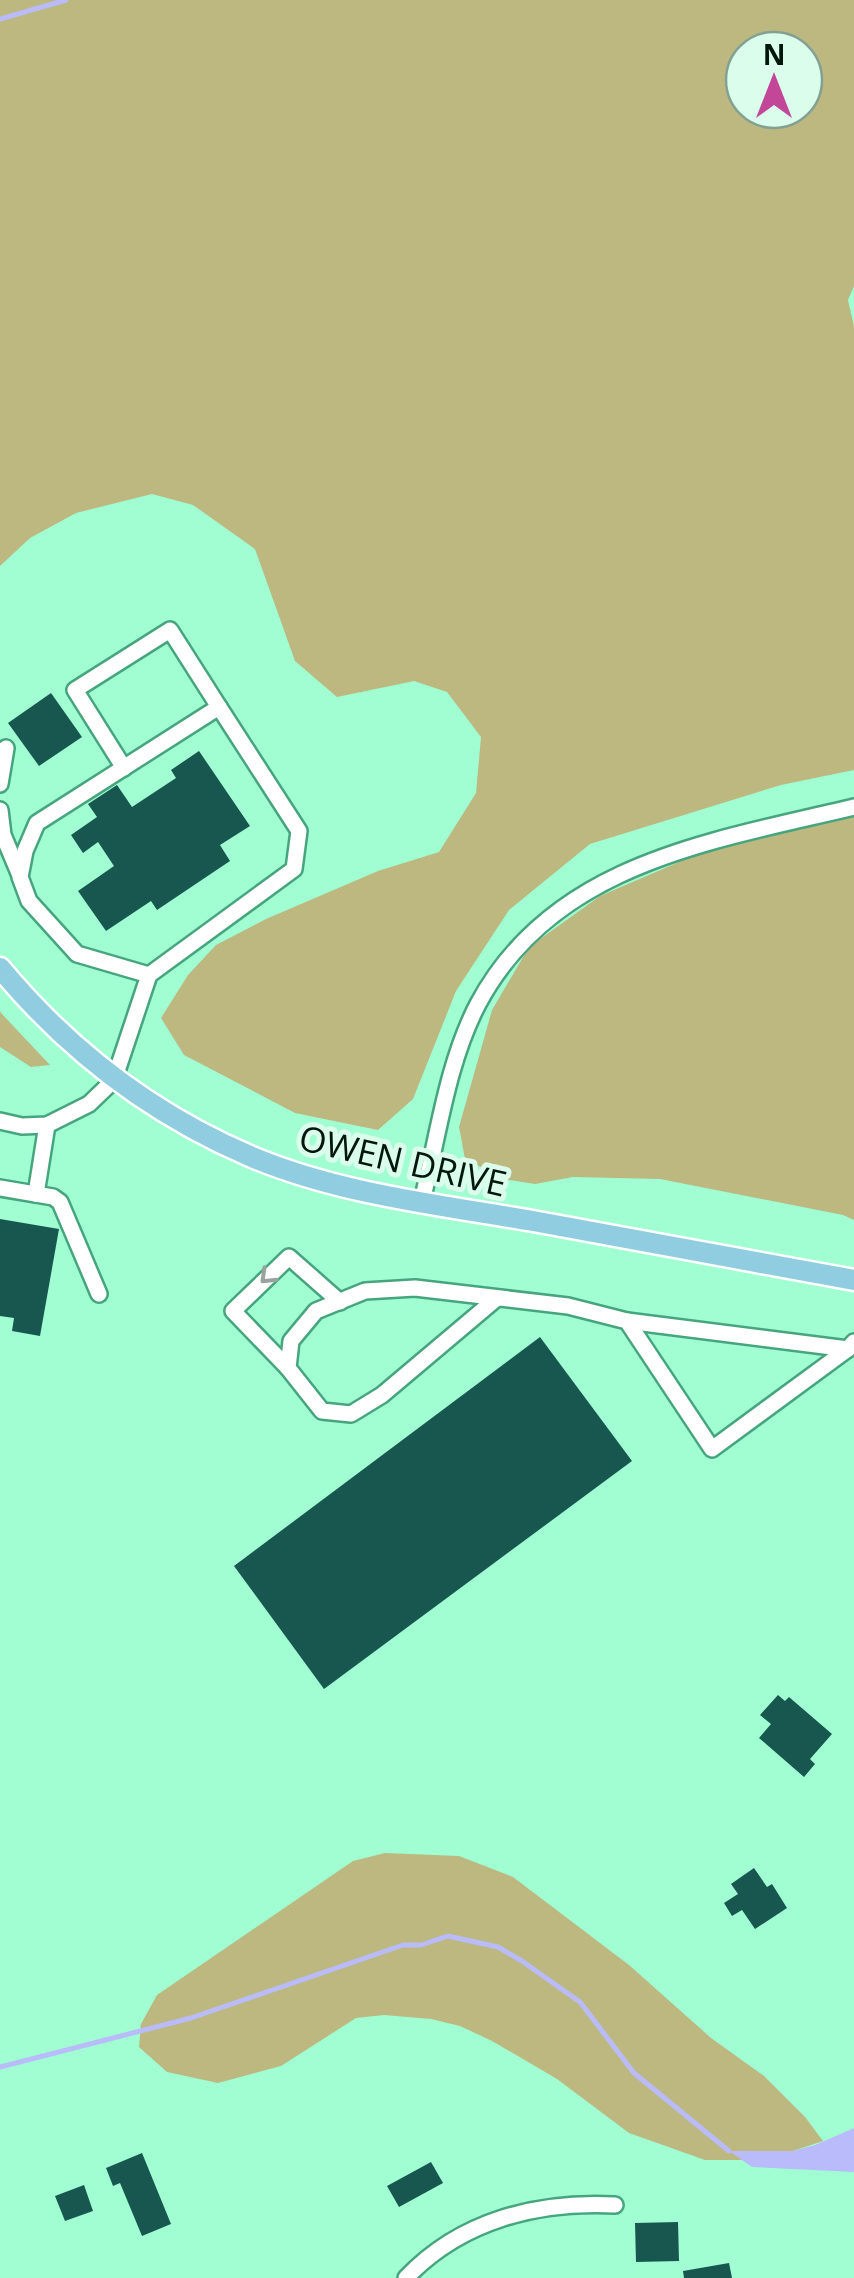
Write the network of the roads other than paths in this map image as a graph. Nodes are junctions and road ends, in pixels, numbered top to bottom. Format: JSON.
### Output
{"nodes":[{"id":1,"x":219,"y":707,"type":"junction"},
{"id":2,"x":6,"y":748,"type":"dead end"},
{"id":3,"x":124,"y":768,"type":"junction"},
{"id":4,"x":0,"y":784,"type":"edge"},
{"id":5,"x":854,"y":806,"type":"edge"},
{"id":6,"x":0,"y":810,"type":"edge"},
{"id":7,"x":20,"y":876,"type":"junction"},
{"id":8,"x":0,"y":968,"type":"edge"},
{"id":9,"x":149,"y":974,"type":"junction"},
{"id":10,"x":114,"y":1080,"type":"junction"},
{"id":11,"x":0,"y":1121,"type":"edge"},
{"id":12,"x":47,"y":1125,"type":"junction"},
{"id":13,"x":0,"y":1188,"type":"edge"},
{"id":14,"x":36,"y":1194,"type":"junction"},
{"id":15,"x":422,"y":1201,"type":"junction"},
{"id":16,"x":854,"y":1280,"type":"edge"},
{"id":17,"x":99,"y":1294,"type":"dead end"},
{"id":18,"x":497,"y":1298,"type":"junction"},
{"id":19,"x":340,"y":1302,"type":"junction"},
{"id":20,"x":628,"y":1321,"type":"junction"},
{"id":21,"x":851,"y":1346,"type":"edge"},
{"id":22,"x":288,"y":1368,"type":"junction"},
{"id":23,"x":616,"y":2205,"type":"dead end"},
{"id":24,"x":406,"y":2278,"type":"edge"}],
"edges":[{"from":1,"to":3,"type":"street"},
{"from":1,"to":3,"type":"street"},
{"from":1,"to":9,"type":"street"},
{"from":2,"to":4,"type":"street"},
{"from":3,"to":7,"type":"street"},
{"from":5,"to":15,"type":"street"},
{"from":6,"to":7,"type":"street"},
{"from":7,"to":9,"type":"street"},
{"from":8,"to":10,"type":"main road","name":"OWEN DRIVE"},
{"from":9,"to":10,"type":"street"},
{"from":10,"to":12,"type":"street"},
{"from":10,"to":15,"type":"main road","name":"OWEN DRIVE"},
{"from":11,"to":12,"type":"street"},
{"from":12,"to":14,"type":"street"},
{"from":13,"to":14,"type":"street"},
{"from":14,"to":17,"type":"street"},
{"from":15,"to":16,"type":"main road","name":"OWEN DRIVE"},
{"from":18,"to":19,"type":"street"},
{"from":18,"to":20,"type":"street"},
{"from":18,"to":22,"type":"street"},
{"from":19,"to":22,"type":"street"},
{"from":19,"to":22,"type":"street","one_way":true},
{"from":20,"to":21,"type":"street"},
{"from":20,"to":21,"type":"street"},
{"from":23,"to":24,"type":"street"}]}
